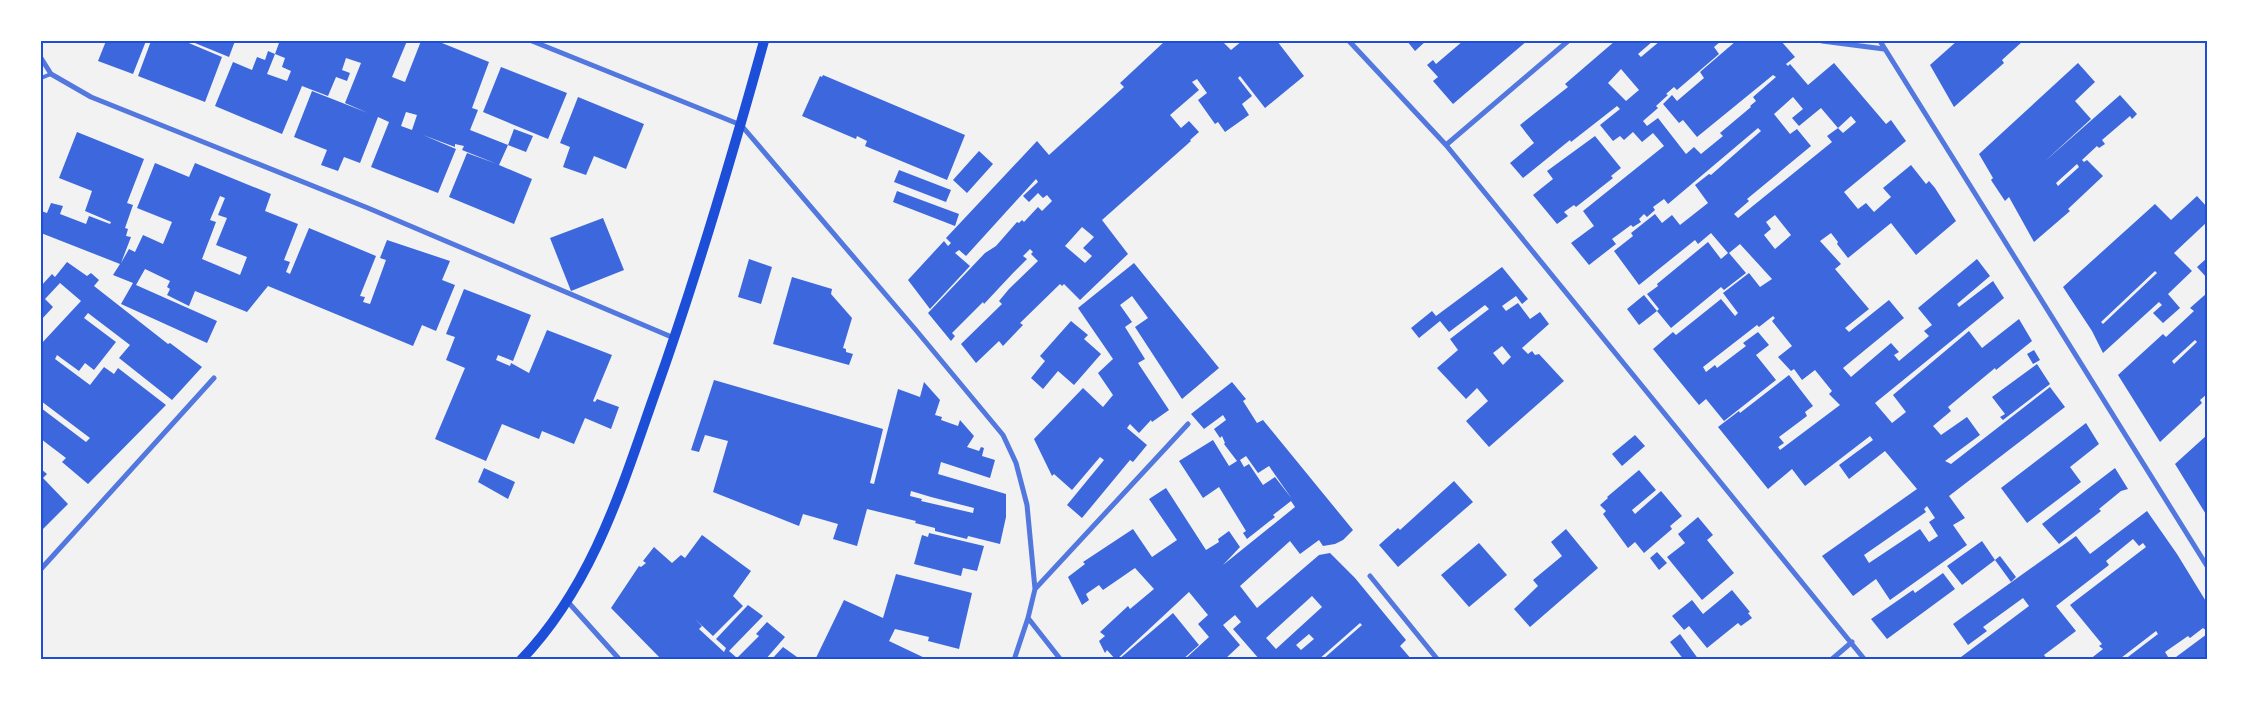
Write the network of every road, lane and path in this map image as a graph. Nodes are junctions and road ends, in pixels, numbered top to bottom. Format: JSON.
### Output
{"nodes":[{"id":1,"x":532,"y":41,"type":"edge"},
{"id":2,"x":764,"y":41,"type":"edge"},
{"id":3,"x":1349,"y":41,"type":"edge"},
{"id":4,"x":1568,"y":41,"type":"edge"},
{"id":5,"x":1822,"y":41,"type":"edge"},
{"id":6,"x":1880,"y":41,"type":"edge"},
{"id":7,"x":1884,"y":48,"type":"junction"},
{"id":8,"x":41,"y":58,"type":"edge"},
{"id":9,"x":51,"y":74,"type":"junction"},
{"id":10,"x":41,"y":78,"type":"edge"},
{"id":11,"x":741,"y":126,"type":"junction"},
{"id":12,"x":1446,"y":145,"type":"junction"},
{"id":13,"x":675,"y":338,"type":"junction"},
{"id":14,"x":214,"y":378,"type":"dead end"},
{"id":15,"x":1188,"y":424,"type":"dead end"},
{"id":16,"x":2207,"y":566,"type":"edge"},
{"id":17,"x":41,"y":569,"type":"edge"},
{"id":18,"x":1370,"y":576,"type":"dead end"},
{"id":19,"x":1035,"y":589,"type":"junction"},
{"id":20,"x":568,"y":602,"type":"junction"},
{"id":21,"x":1028,"y":618,"type":"junction"},
{"id":22,"x":1852,"y":642,"type":"junction"},
{"id":23,"x":520,"y":660,"type":"edge"},
{"id":24,"x":620,"y":660,"type":"edge"},
{"id":25,"x":1014,"y":660,"type":"edge"},
{"id":26,"x":1061,"y":660,"type":"edge"},
{"id":27,"x":1438,"y":660,"type":"edge"},
{"id":28,"x":1831,"y":660,"type":"edge"},
{"id":29,"x":1865,"y":660,"type":"edge"}],
"edges":[{"from":1,"to":11,"type":"street"},
{"from":2,"to":11,"type":"main road"},
{"from":3,"to":12,"type":"street"},
{"from":4,"to":12,"type":"street"},
{"from":5,"to":7,"type":"street"},
{"from":6,"to":7,"type":"street"},
{"from":7,"to":16,"type":"street"},
{"from":8,"to":9,"type":"street"},
{"from":9,"to":10,"type":"lane"},
{"from":9,"to":13,"type":"street"},
{"from":11,"to":13,"type":"main road"},
{"from":11,"to":19,"type":"street"},
{"from":12,"to":22,"type":"street"},
{"from":13,"to":20,"type":"main road"},
{"from":14,"to":17,"type":"street"},
{"from":15,"to":19,"type":"street"},
{"from":18,"to":27,"type":"street"},
{"from":19,"to":21,"type":"street"},
{"from":20,"to":23,"type":"main road"},
{"from":20,"to":24,"type":"street"},
{"from":21,"to":25,"type":"street"},
{"from":21,"to":26,"type":"street"},
{"from":22,"to":28,"type":"street"},
{"from":22,"to":29,"type":"street"}]}
